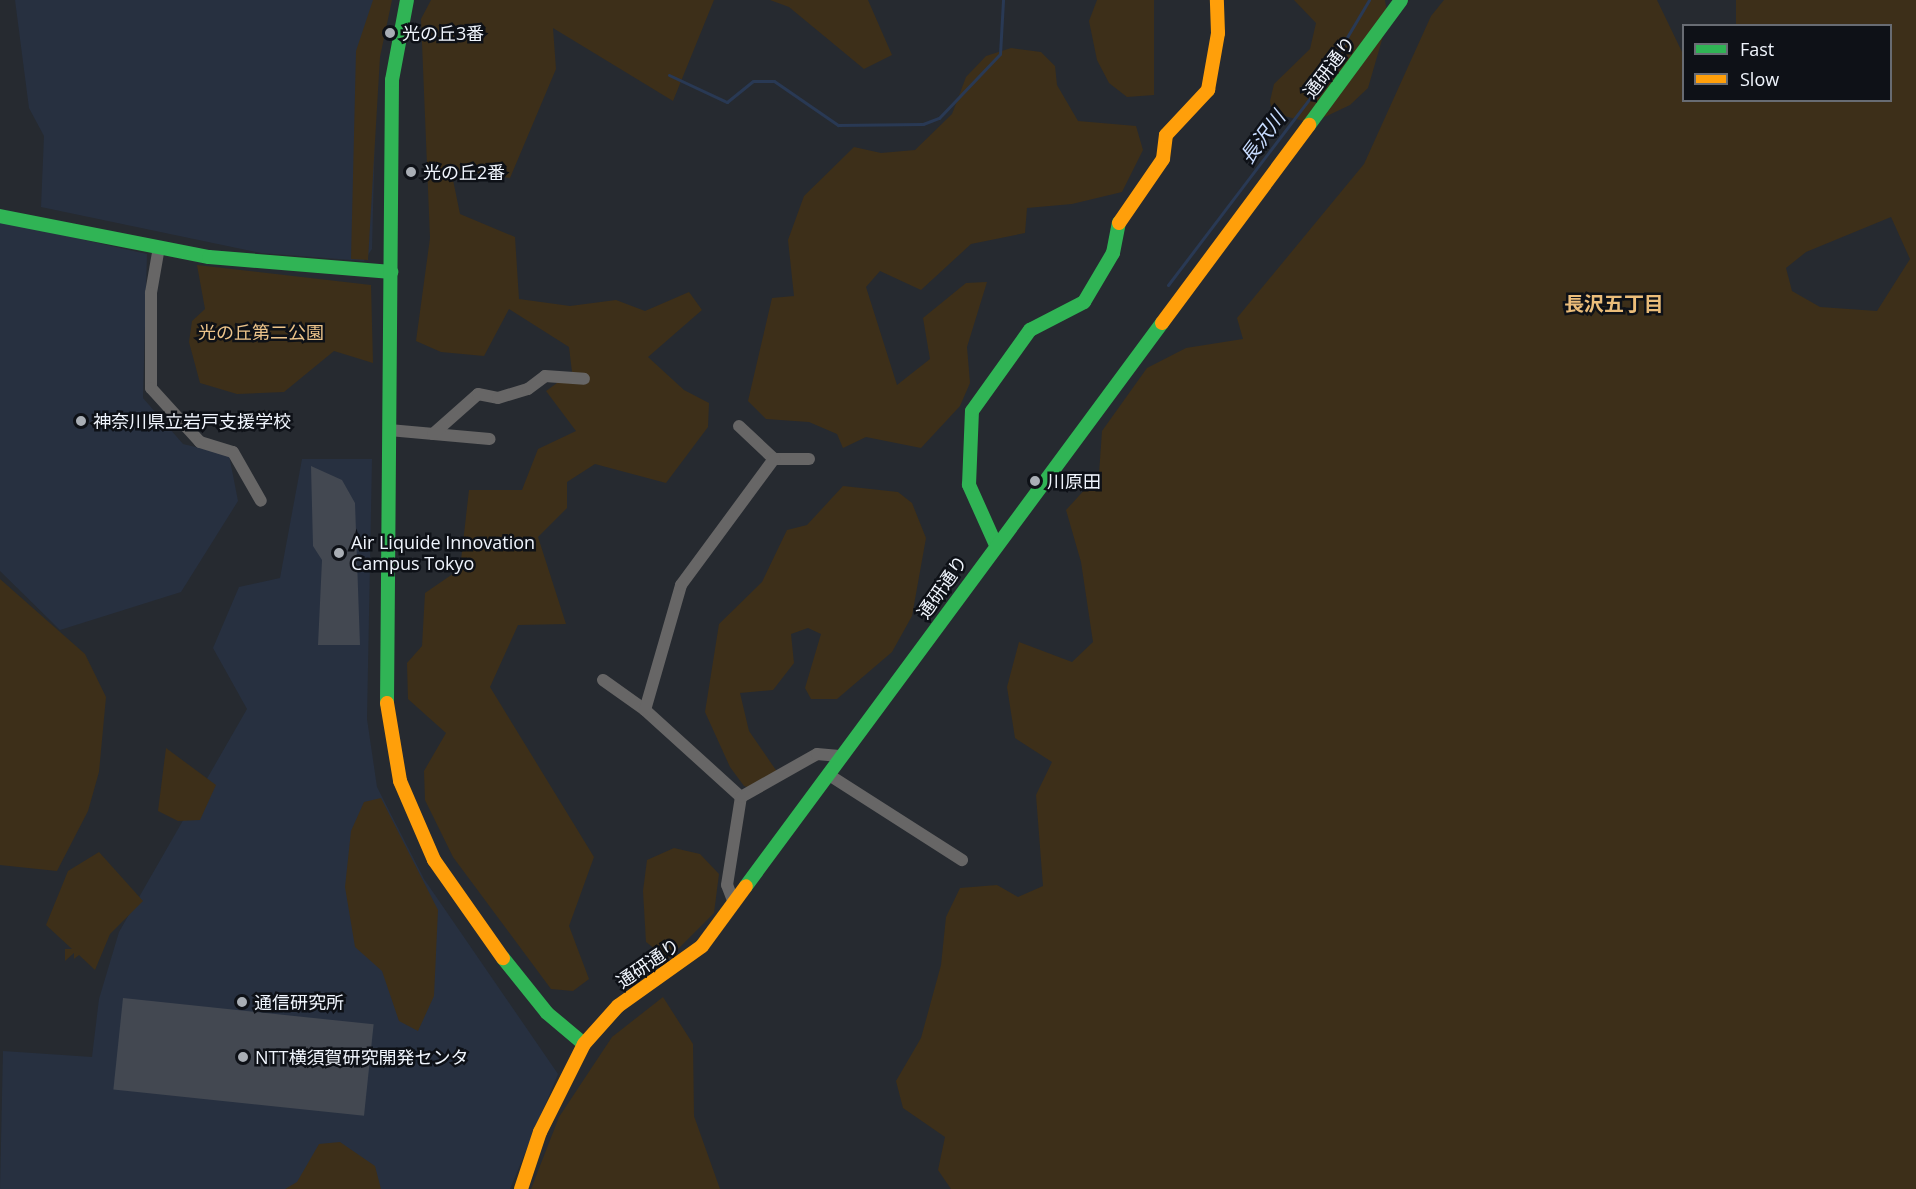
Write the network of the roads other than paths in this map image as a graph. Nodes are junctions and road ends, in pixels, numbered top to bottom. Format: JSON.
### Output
{"nodes":[{"id":1,"x":407,"y":0,"type":"edge"},
{"id":2,"x":1217,"y":0,"type":"edge"},
{"id":3,"x":1401,"y":0,"type":"edge"},
{"id":4,"x":0,"y":216,"type":"edge"},
{"id":5,"x":159,"y":247,"type":"junction"},
{"id":6,"x":391,"y":272,"type":"junction"},
{"id":7,"x":584,"y":379,"type":"dead end"},
{"id":8,"x":739,"y":426,"type":"dead end"},
{"id":9,"x":389,"y":430,"type":"junction"},
{"id":10,"x":433,"y":434,"type":"junction"},
{"id":11,"x":490,"y":439,"type":"dead end"},
{"id":12,"x":774,"y":459,"type":"junction"},
{"id":13,"x":809,"y":459,"type":"dead end"},
{"id":14,"x":261,"y":501,"type":"dead end"},
{"id":15,"x":996,"y":543,"type":"junction"},
{"id":16,"x":603,"y":680,"type":"dead end"},
{"id":17,"x":645,"y":710,"type":"junction"},
{"id":18,"x":842,"y":756,"type":"junction"},
{"id":19,"x":829,"y":775,"type":"junction"},
{"id":20,"x":741,"y":797,"type":"junction"},
{"id":21,"x":962,"y":860,"type":"dead end"},
{"id":22,"x":734,"y":903,"type":"junction"},
{"id":23,"x":584,"y":1044,"type":"junction"},
{"id":24,"x":521,"y":1189,"type":"edge"}],
"edges":[{"from":1,"to":6,"type":"street"},
{"from":2,"to":15,"type":"street"},
{"from":3,"to":15,"type":"street","name":"通研通り"},
{"from":4,"to":5,"type":"street"},
{"from":5,"to":6,"type":"street"},
{"from":5,"to":14,"type":"street"},
{"from":6,"to":9,"type":"street"},
{"from":7,"to":10,"type":"street"},
{"from":8,"to":12,"type":"street"},
{"from":9,"to":10,"type":"street"},
{"from":9,"to":23,"type":"street"},
{"from":10,"to":11,"type":"street"},
{"from":12,"to":13,"type":"street"},
{"from":12,"to":17,"type":"street"},
{"from":15,"to":18,"type":"street","name":"通研通り"},
{"from":16,"to":17,"type":"street"},
{"from":17,"to":20,"type":"street"},
{"from":18,"to":19,"type":"street","name":"通研通り"},
{"from":18,"to":20,"type":"street"},
{"from":19,"to":21,"type":"street"},
{"from":19,"to":22,"type":"street","name":"通研通り"},
{"from":20,"to":22,"type":"street"},
{"from":22,"to":23,"type":"street","name":"通研通り"},
{"from":23,"to":24,"type":"street","name":"通研通り"}]}
